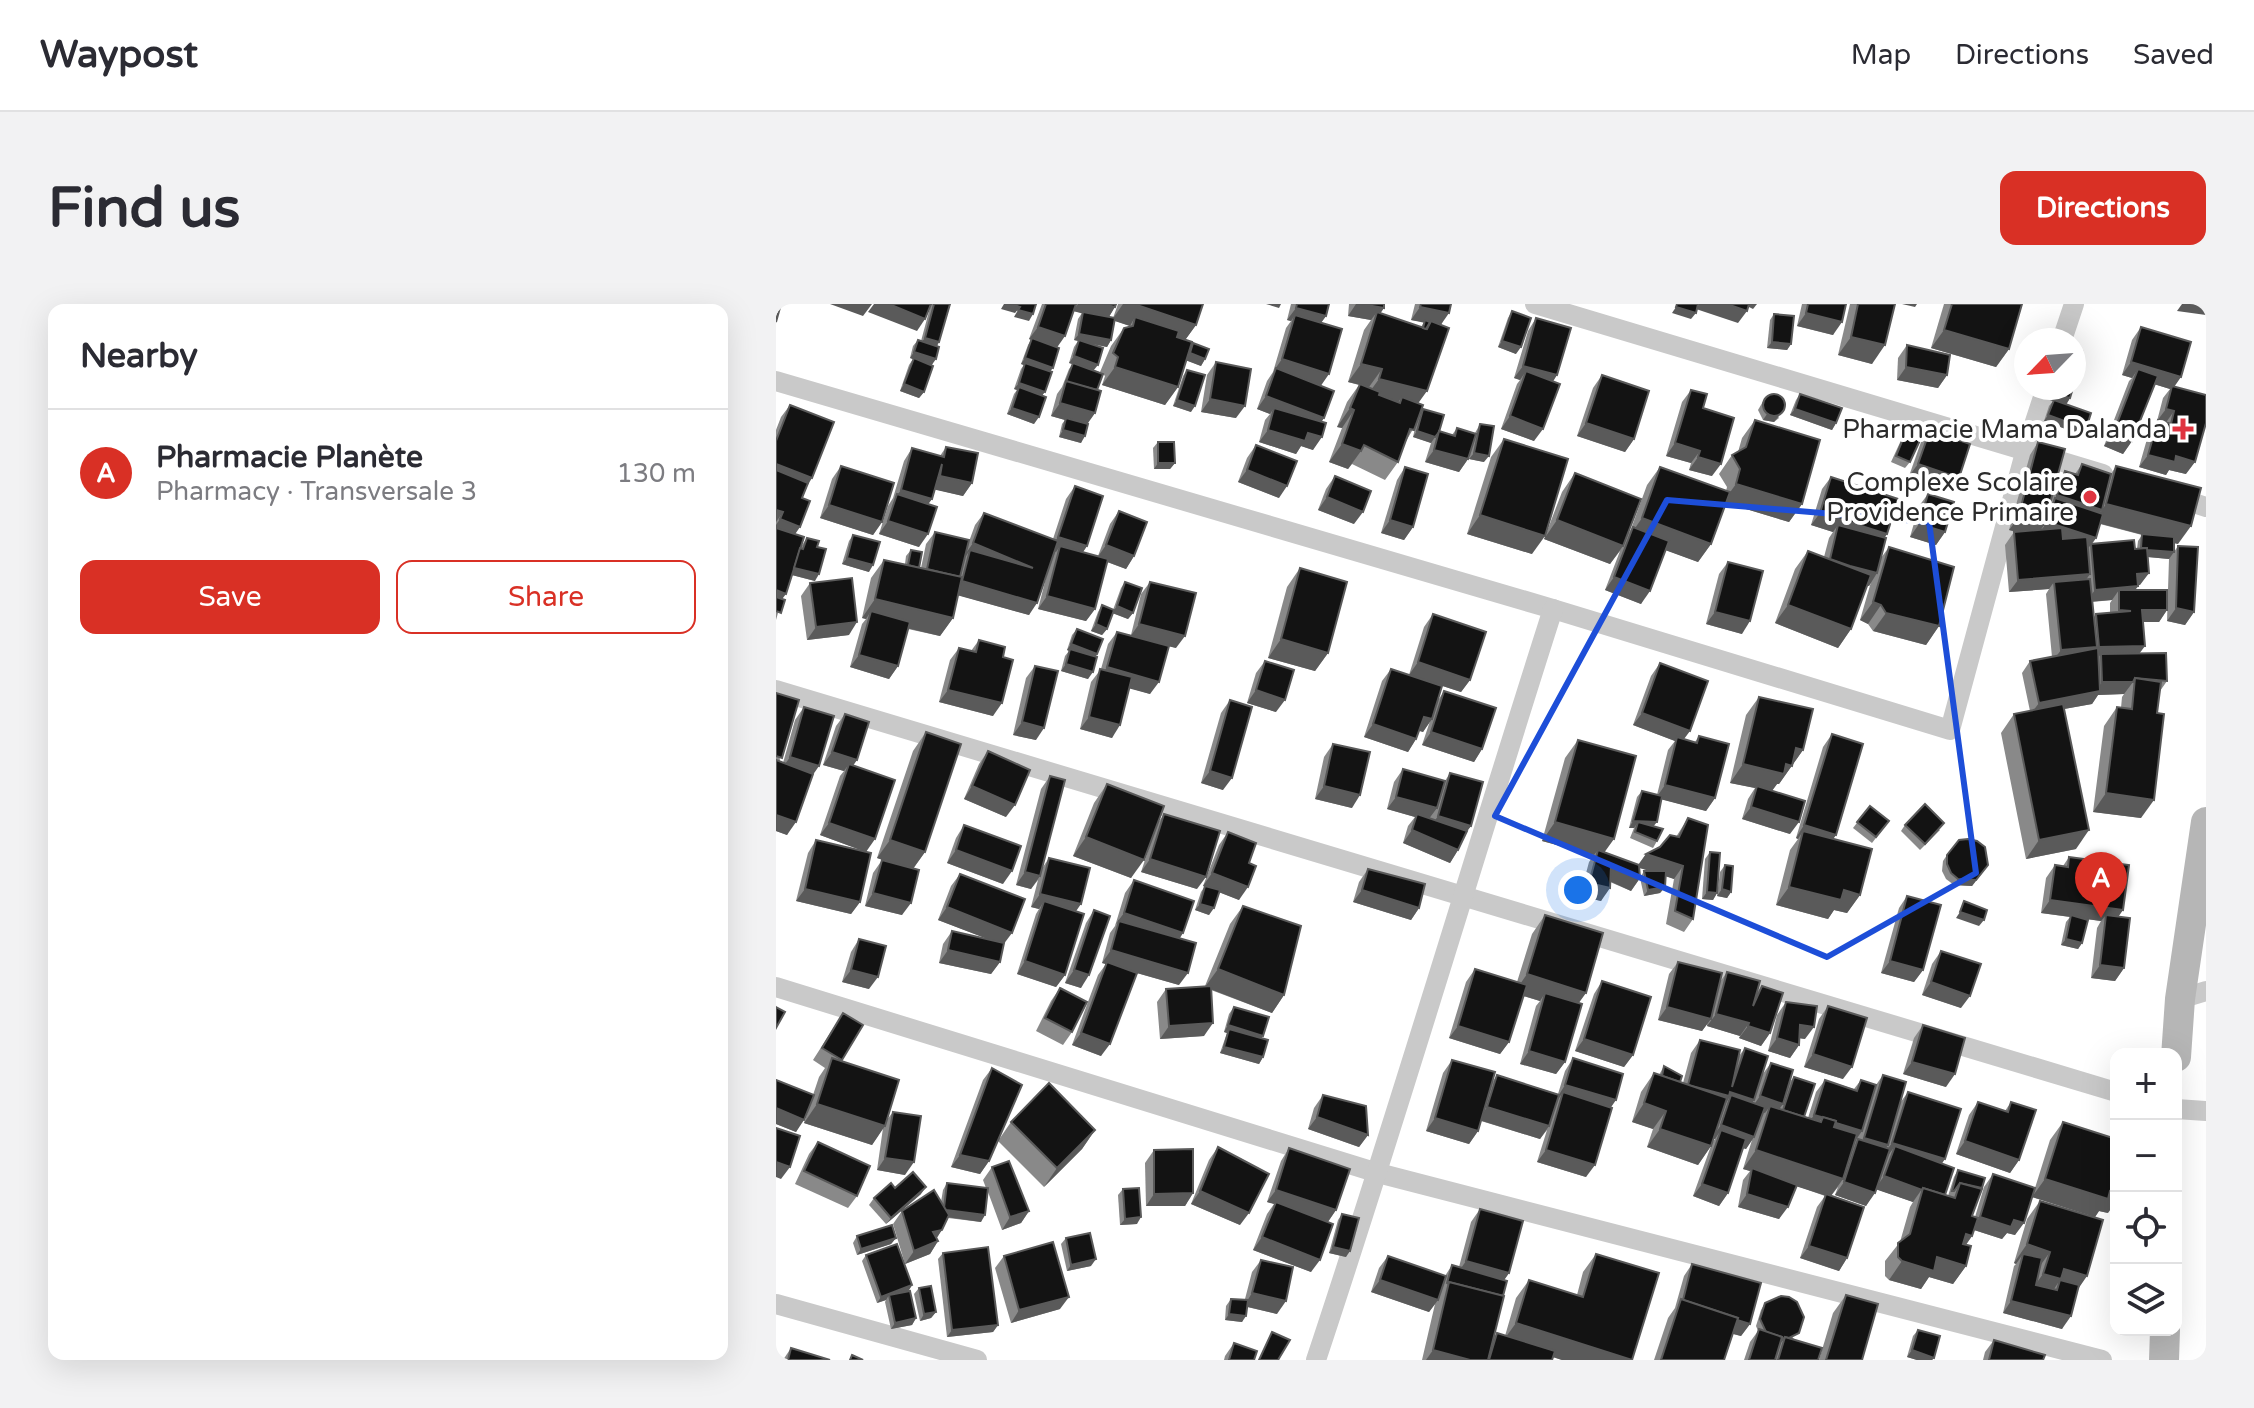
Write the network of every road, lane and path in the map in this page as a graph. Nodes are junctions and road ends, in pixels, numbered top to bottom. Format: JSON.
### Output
{"nodes":[{"id":1,"x":1535,"y":304,"type":"edge"},
{"id":2,"x":2074,"y":304,"type":"edge"},
{"id":3,"x":2066,"y":328,"type":"edge"},
{"id":4,"x":776,"y":381,"type":"edge"},
{"id":5,"x":2042,"y":400,"type":"edge"},
{"id":6,"x":2026,"y":449,"type":"junction"},
{"id":7,"x":2116,"y":478,"type":"edge"},
{"id":8,"x":2146,"y":487,"type":"edge"},
{"id":9,"x":2206,"y":507,"type":"edge"},
{"id":10,"x":1553,"y":609,"type":"junction"},
{"id":11,"x":776,"y":690,"type":"edge"},
{"id":12,"x":2206,"y":822,"type":"edge"},
{"id":13,"x":1462,"y":894,"type":"junction"},
{"id":14,"x":776,"y":987,"type":"edge"},
{"id":15,"x":2193,"y":995,"type":"edge"},
{"id":16,"x":2178,"y":1048,"type":"edge"},
{"id":17,"x":2110,"y":1090,"type":"edge"},
{"id":18,"x":2182,"y":1109,"type":"edge"},
{"id":19,"x":2206,"y":1111,"type":"edge"},
{"id":20,"x":1378,"y":1173,"type":"junction"},
{"id":21,"x":776,"y":1304,"type":"edge"},
{"id":22,"x":2165,"y":1336,"type":"edge"},
{"id":23,"x":977,"y":1360,"type":"edge"},
{"id":24,"x":1316,"y":1360,"type":"edge"},
{"id":25,"x":2102,"y":1360,"type":"edge"},
{"id":26,"x":2164,"y":1360,"type":"edge"}],
"edges":[{"from":1,"to":6,"type":"street"},
{"from":2,"to":3,"type":"street"},
{"from":4,"to":10,"type":"street"},
{"from":5,"to":6,"type":"street"},
{"from":6,"to":7,"type":"street"},
{"from":6,"to":10,"type":"street"},
{"from":8,"to":9,"type":"street"},
{"from":10,"to":13,"type":"street"},
{"from":11,"to":13,"type":"street"},
{"from":12,"to":15,"type":"main road"},
{"from":13,"to":17,"type":"street"},
{"from":13,"to":20,"type":"street"},
{"from":14,"to":20,"type":"street"},
{"from":15,"to":16,"type":"main road"},
{"from":18,"to":19,"type":"street"},
{"from":20,"to":24,"type":"street"},
{"from":20,"to":25,"type":"street"},
{"from":21,"to":23,"type":"street"},
{"from":22,"to":26,"type":"main road"}]}
